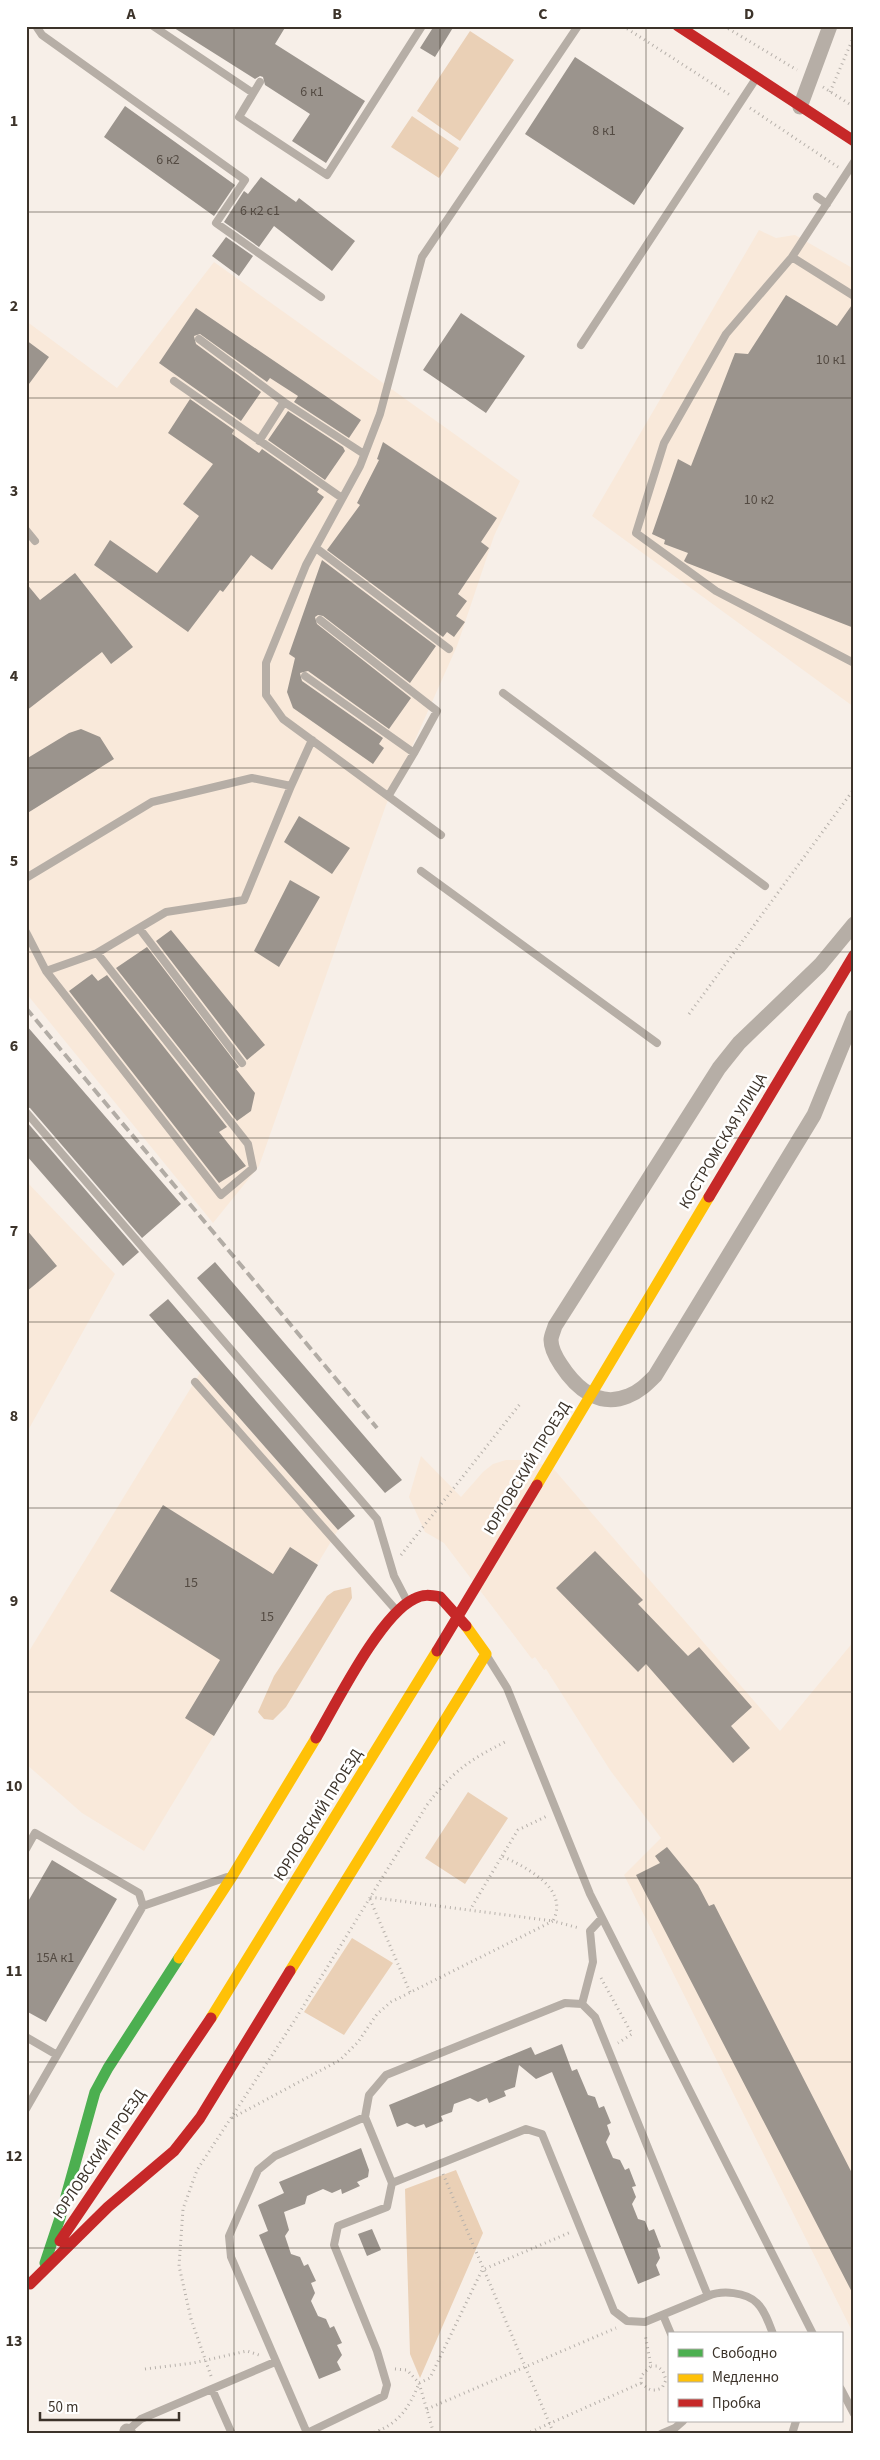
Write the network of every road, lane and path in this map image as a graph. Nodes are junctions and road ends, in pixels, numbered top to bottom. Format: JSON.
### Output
{"nodes":[{"id":1,"x":36,"y":26,"type":"edge"},
{"id":2,"x":153,"y":26,"type":"edge"},
{"id":3,"x":422,"y":26,"type":"edge"},
{"id":4,"x":578,"y":26,"type":"edge"},
{"id":5,"x":678,"y":26,"type":"edge"},
{"id":6,"x":724,"y":26,"type":"edge"},
{"id":7,"x":830,"y":26,"type":"edge"},
{"id":8,"x":854,"y":36,"type":"edge"},
{"id":9,"x":756,"y":78,"type":"junction"},
{"id":10,"x":812,"y":79,"type":"junction"},
{"id":11,"x":260,"y":82,"type":"dead end"},
{"id":12,"x":830,"y":92,"type":"junction"},
{"id":13,"x":253,"y":93,"type":"junction"},
{"id":14,"x":854,"y":107,"type":"edge"},
{"id":15,"x":800,"y":108,"type":"junction"},
{"id":16,"x":854,"y":140,"type":"edge"},
{"id":17,"x":854,"y":162,"type":"edge"},
{"id":18,"x":817,"y":198,"type":"dead end"},
{"id":19,"x":827,"y":204,"type":"junction"},
{"id":20,"x":792,"y":258,"type":"junction"},
{"id":21,"x":854,"y":296,"type":"edge"},
{"id":22,"x":320,"y":297,"type":"dead end"},
{"id":23,"x":199,"y":339,"type":"dead end"},
{"id":24,"x":581,"y":345,"type":"dead end"},
{"id":25,"x":174,"y":381,"type":"dead end"},
{"id":26,"x":284,"y":402,"type":"junction"},
{"id":27,"x":260,"y":440,"type":"junction"},
{"id":28,"x":364,"y":454,"type":"junction"},
{"id":29,"x":342,"y":498,"type":"junction"},
{"id":30,"x":26,"y":530,"type":"edge"},
{"id":31,"x":35,"y":541,"type":"dead end"},
{"id":32,"x":316,"y":548,"type":"junction"},
{"id":33,"x":320,"y":620,"type":"dead end"},
{"id":34,"x":450,"y":649,"type":"dead end"},
{"id":35,"x":854,"y":663,"type":"edge"},
{"id":36,"x":305,"y":676,"type":"dead end"},
{"id":37,"x":504,"y":693,"type":"dead end"},
{"id":38,"x":312,"y":740,"type":"junction"},
{"id":39,"x":414,"y":753,"type":"junction"},
{"id":40,"x":291,"y":786,"type":"junction"},
{"id":41,"x":854,"y":789,"type":"edge"},
{"id":42,"x":389,"y":795,"type":"junction"},
{"id":43,"x":442,"y":835,"type":"dead end"},
{"id":44,"x":421,"y":871,"type":"dead end"},
{"id":45,"x":26,"y":878,"type":"edge"},
{"id":46,"x":765,"y":886,"type":"dead end"},
{"id":47,"x":854,"y":924,"type":"edge"},
{"id":48,"x":139,"y":928,"type":"junction"},
{"id":49,"x":26,"y":932,"type":"edge"},
{"id":50,"x":98,"y":953,"type":"junction"},
{"id":51,"x":854,"y":955,"type":"edge"},
{"id":52,"x":46,"y":971,"type":"junction"},
{"id":53,"x":689,"y":1014,"type":"dead end"},
{"id":54,"x":854,"y":1017,"type":"edge"},
{"id":55,"x":657,"y":1043,"type":"dead end"},
{"id":56,"x":242,"y":1063,"type":"dead end"},
{"id":57,"x":26,"y":1112,"type":"edge"},
{"id":58,"x":620,"y":1345,"type":"joint"},
{"id":59,"x":195,"y":1382,"type":"dead end"},
{"id":60,"x":520,"y":1404,"type":"dead end"},
{"id":61,"x":400,"y":1557,"type":"dead end"},
{"id":62,"x":408,"y":1603,"type":"junction"},
{"id":63,"x":397,"y":1611,"type":"junction"},
{"id":64,"x":486,"y":1654,"type":"junction"},
{"id":65,"x":507,"y":1741,"type":"dead end"},
{"id":66,"x":547,"y":1815,"type":"dead end"},
{"id":67,"x":26,"y":1849,"type":"edge"},
{"id":68,"x":502,"y":1856,"type":"junction"},
{"id":69,"x":233,"y":1875,"type":"junction"},
{"id":70,"x":369,"y":1897,"type":"junction"},
{"id":71,"x":143,"y":1906,"type":"junction"},
{"id":72,"x":470,"y":1910,"type":"junction"},
{"id":73,"x":602,"y":1918,"type":"junction"},
{"id":74,"x":553,"y":1921,"type":"junction"},
{"id":75,"x":590,"y":1931,"type":"junction"},
{"id":76,"x":593,"y":1962,"type":"junction"},
{"id":77,"x":410,"y":1992,"type":"junction"},
{"id":78,"x":582,"y":2004,"type":"junction"},
{"id":79,"x":26,"y":2037,"type":"edge"},
{"id":80,"x":608,"y":2049,"type":"junction"},
{"id":81,"x":57,"y":2055,"type":"junction"},
{"id":82,"x":26,"y":2108,"type":"edge"},
{"id":83,"x":232,"y":2118,"type":"junction"},
{"id":84,"x":365,"y":2118,"type":"junction"},
{"id":85,"x":439,"y":2164,"type":"junction"},
{"id":86,"x":392,"y":2184,"type":"junction"},
{"id":87,"x":580,"y":2228,"type":"junction"},
{"id":88,"x":45,"y":2263,"type":"junction"},
{"id":89,"x":482,"y":2270,"type":"junction"},
{"id":90,"x":28,"y":2287,"type":"edge"},
{"id":91,"x":708,"y":2296,"type":"junction"},
{"id":92,"x":663,"y":2314,"type":"junction"},
{"id":93,"x":627,"y":2321,"type":"junction"},
{"id":94,"x":643,"y":2322,"type":"junction"},
{"id":95,"x":670,"y":2332,"type":"edge"},
{"id":96,"x":772,"y":2332,"type":"edge"},
{"id":97,"x":812,"y":2332,"type":"edge"},
{"id":98,"x":206,"y":2360,"type":"junction"},
{"id":99,"x":275,"y":2362,"type":"junction"},
{"id":100,"x":650,"y":2366,"type":"junction"},
{"id":101,"x":525,"y":2368,"type":"junction"},
{"id":102,"x":145,"y":2369,"type":"dead end"},
{"id":103,"x":382,"y":2369,"type":"junction"},
{"id":104,"x":419,"y":2383,"type":"junction"},
{"id":105,"x":641,"y":2383,"type":"junction"},
{"id":106,"x":212,"y":2389,"type":"junction"},
{"id":107,"x":842,"y":2392,"type":"edge"},
{"id":108,"x":427,"y":2409,"type":"junction"},
{"id":109,"x":854,"y":2414,"type":"edge"},
{"id":110,"x":682,"y":2422,"type":"edge"},
{"id":111,"x":796,"y":2422,"type":"edge"},
{"id":112,"x":550,"y":2423,"type":"junction"},
{"id":113,"x":379,"y":2431,"type":"junction"},
{"id":114,"x":128,"y":2433,"type":"edge"},
{"id":115,"x":307,"y":2433,"type":"edge"},
{"id":116,"x":232,"y":2434,"type":"edge"},
{"id":117,"x":369,"y":2434,"type":"edge"},
{"id":118,"x":389,"y":2434,"type":"edge"},
{"id":119,"x":434,"y":2434,"type":"edge"},
{"id":120,"x":526,"y":2434,"type":"edge"},
{"id":121,"x":554,"y":2434,"type":"edge"},
{"id":122,"x":661,"y":2434,"type":"edge"},
{"id":123,"x":792,"y":2434,"type":"edge"}],
"edges":[{"from":1,"to":22,"type":"lane"},
{"from":2,"to":13,"type":"lane"},
{"from":3,"to":13,"type":"lane"},
{"from":4,"to":28,"type":"lane"},
{"from":5,"to":9,"type":"main road"},
{"from":6,"to":10,"type":"path"},
{"from":7,"to":10,"type":"street"},
{"from":8,"to":12,"type":"path"},
{"from":9,"to":15,"type":"main road"},
{"from":9,"to":24,"type":"lane"},
{"from":10,"to":12,"type":"path"},
{"from":10,"to":15,"type":"street"},
{"from":11,"to":13,"type":"lane"},
{"from":12,"to":14,"type":"path"},
{"from":15,"to":16,"type":"main road"},
{"from":17,"to":19,"type":"lane"},
{"from":18,"to":19,"type":"lane"},
{"from":19,"to":20,"type":"lane"},
{"from":20,"to":21,"type":"lane"},
{"from":20,"to":35,"type":"lane"},
{"from":23,"to":26,"type":"lane"},
{"from":25,"to":27,"type":"lane"},
{"from":26,"to":27,"type":"lane"},
{"from":26,"to":28,"type":"lane"},
{"from":27,"to":29,"type":"lane"},
{"from":28,"to":29,"type":"lane"},
{"from":29,"to":32,"type":"lane"},
{"from":30,"to":31,"type":"lane"},
{"from":32,"to":34,"type":"lane"},
{"from":32,"to":38,"type":"lane"},
{"from":33,"to":39,"type":"lane"},
{"from":36,"to":39,"type":"lane"},
{"from":37,"to":46,"type":"lane"},
{"from":38,"to":40,"type":"lane"},
{"from":38,"to":42,"type":"lane"},
{"from":39,"to":42,"type":"lane"},
{"from":40,"to":45,"type":"lane"},
{"from":40,"to":48,"type":"lane"},
{"from":41,"to":53,"type":"path"},
{"from":42,"to":43,"type":"lane"},
{"from":44,"to":55,"type":"lane"},
{"from":47,"to":54,"type":"street"},
{"from":48,"to":50,"type":"lane"},
{"from":48,"to":56,"type":"lane"},
{"from":49,"to":52,"type":"lane"},
{"from":50,"to":52,"type":"lane"},
{"from":50,"to":52,"type":"lane"},
{"from":51,"to":58,"type":"main road","name":"КОСТРОМСКАЯ УЛИЦА"},
{"from":57,"to":62,"type":"lane"},
{"from":58,"to":88,"type":"main road","name":"ЮРЛОВСКИЙ ПРОЕЗД"},
{"from":59,"to":63,"type":"lane"},
{"from":60,"to":61,"type":"path"},
{"from":62,"to":63,"type":"main road"},
{"from":62,"to":64,"type":"main road"},
{"from":63,"to":69,"type":"main road"},
{"from":64,"to":73,"type":"lane"},
{"from":64,"to":90,"type":"main road"},
{"from":65,"to":70,"type":"path"},
{"from":66,"to":68,"type":"path"},
{"from":67,"to":71,"type":"lane"},
{"from":68,"to":72,"type":"path"},
{"from":68,"to":74,"type":"path"},
{"from":69,"to":71,"type":"lane"},
{"from":69,"to":88,"type":"main road"},
{"from":70,"to":72,"type":"path"},
{"from":70,"to":77,"type":"path"},
{"from":70,"to":83,"type":"path"},
{"from":71,"to":81,"type":"lane"},
{"from":72,"to":74,"type":"path"},
{"from":73,"to":75,"type":"lane"},
{"from":73,"to":97,"type":"lane"},
{"from":74,"to":75,"type":"path"},
{"from":74,"to":77,"type":"path"},
{"from":75,"to":76,"type":"lane"},
{"from":76,"to":78,"type":"lane"},
{"from":76,"to":80,"type":"path"},
{"from":77,"to":83,"type":"path"},
{"from":78,"to":80,"type":"lane"},
{"from":78,"to":84,"type":"lane"},
{"from":79,"to":81,"type":"lane"},
{"from":80,"to":91,"type":"lane"},
{"from":81,"to":82,"type":"lane"},
{"from":83,"to":98,"type":"path"},
{"from":84,"to":86,"type":"lane"},
{"from":84,"to":99,"type":"lane"},
{"from":85,"to":86,"type":"lane"},
{"from":85,"to":87,"type":"lane"},
{"from":85,"to":89,"type":"path"},
{"from":86,"to":103,"type":"lane"},
{"from":87,"to":89,"type":"path"},
{"from":87,"to":93,"type":"lane"},
{"from":88,"to":90,"type":"main road","name":"ЮРЛОВСКИЙ ПРОЕЗД"},
{"from":89,"to":101,"type":"path"},
{"from":89,"to":104,"type":"path"},
{"from":91,"to":92,"type":"lane"},
{"from":91,"to":96,"type":"lane"},
{"from":92,"to":94,"type":"lane"},
{"from":92,"to":95,"type":"lane"},
{"from":93,"to":94,"type":"lane"},
{"from":93,"to":101,"type":"path"},
{"from":94,"to":100,"type":"path"},
{"from":98,"to":99,"type":"path"},
{"from":98,"to":102,"type":"path"},
{"from":98,"to":106,"type":"path"},
{"from":99,"to":106,"type":"lane"},
{"from":99,"to":115,"type":"lane"},
{"from":100,"to":105,"type":"path"},
{"from":100,"to":105,"type":"path"},
{"from":101,"to":108,"type":"path"},
{"from":101,"to":112,"type":"path"},
{"from":103,"to":104,"type":"path"},
{"from":103,"to":115,"type":"lane"},
{"from":104,"to":108,"type":"path"},
{"from":104,"to":113,"type":"path"},
{"from":105,"to":112,"type":"path"},
{"from":106,"to":114,"type":"lane"},
{"from":106,"to":116,"type":"lane"},
{"from":107,"to":109,"type":"lane"},
{"from":108,"to":119,"type":"path"},
{"from":110,"to":122,"type":"lane"},
{"from":111,"to":123,"type":"lane"},
{"from":112,"to":120,"type":"path"},
{"from":112,"to":121,"type":"path"},
{"from":113,"to":117,"type":"path"},
{"from":113,"to":118,"type":"path"}]}
